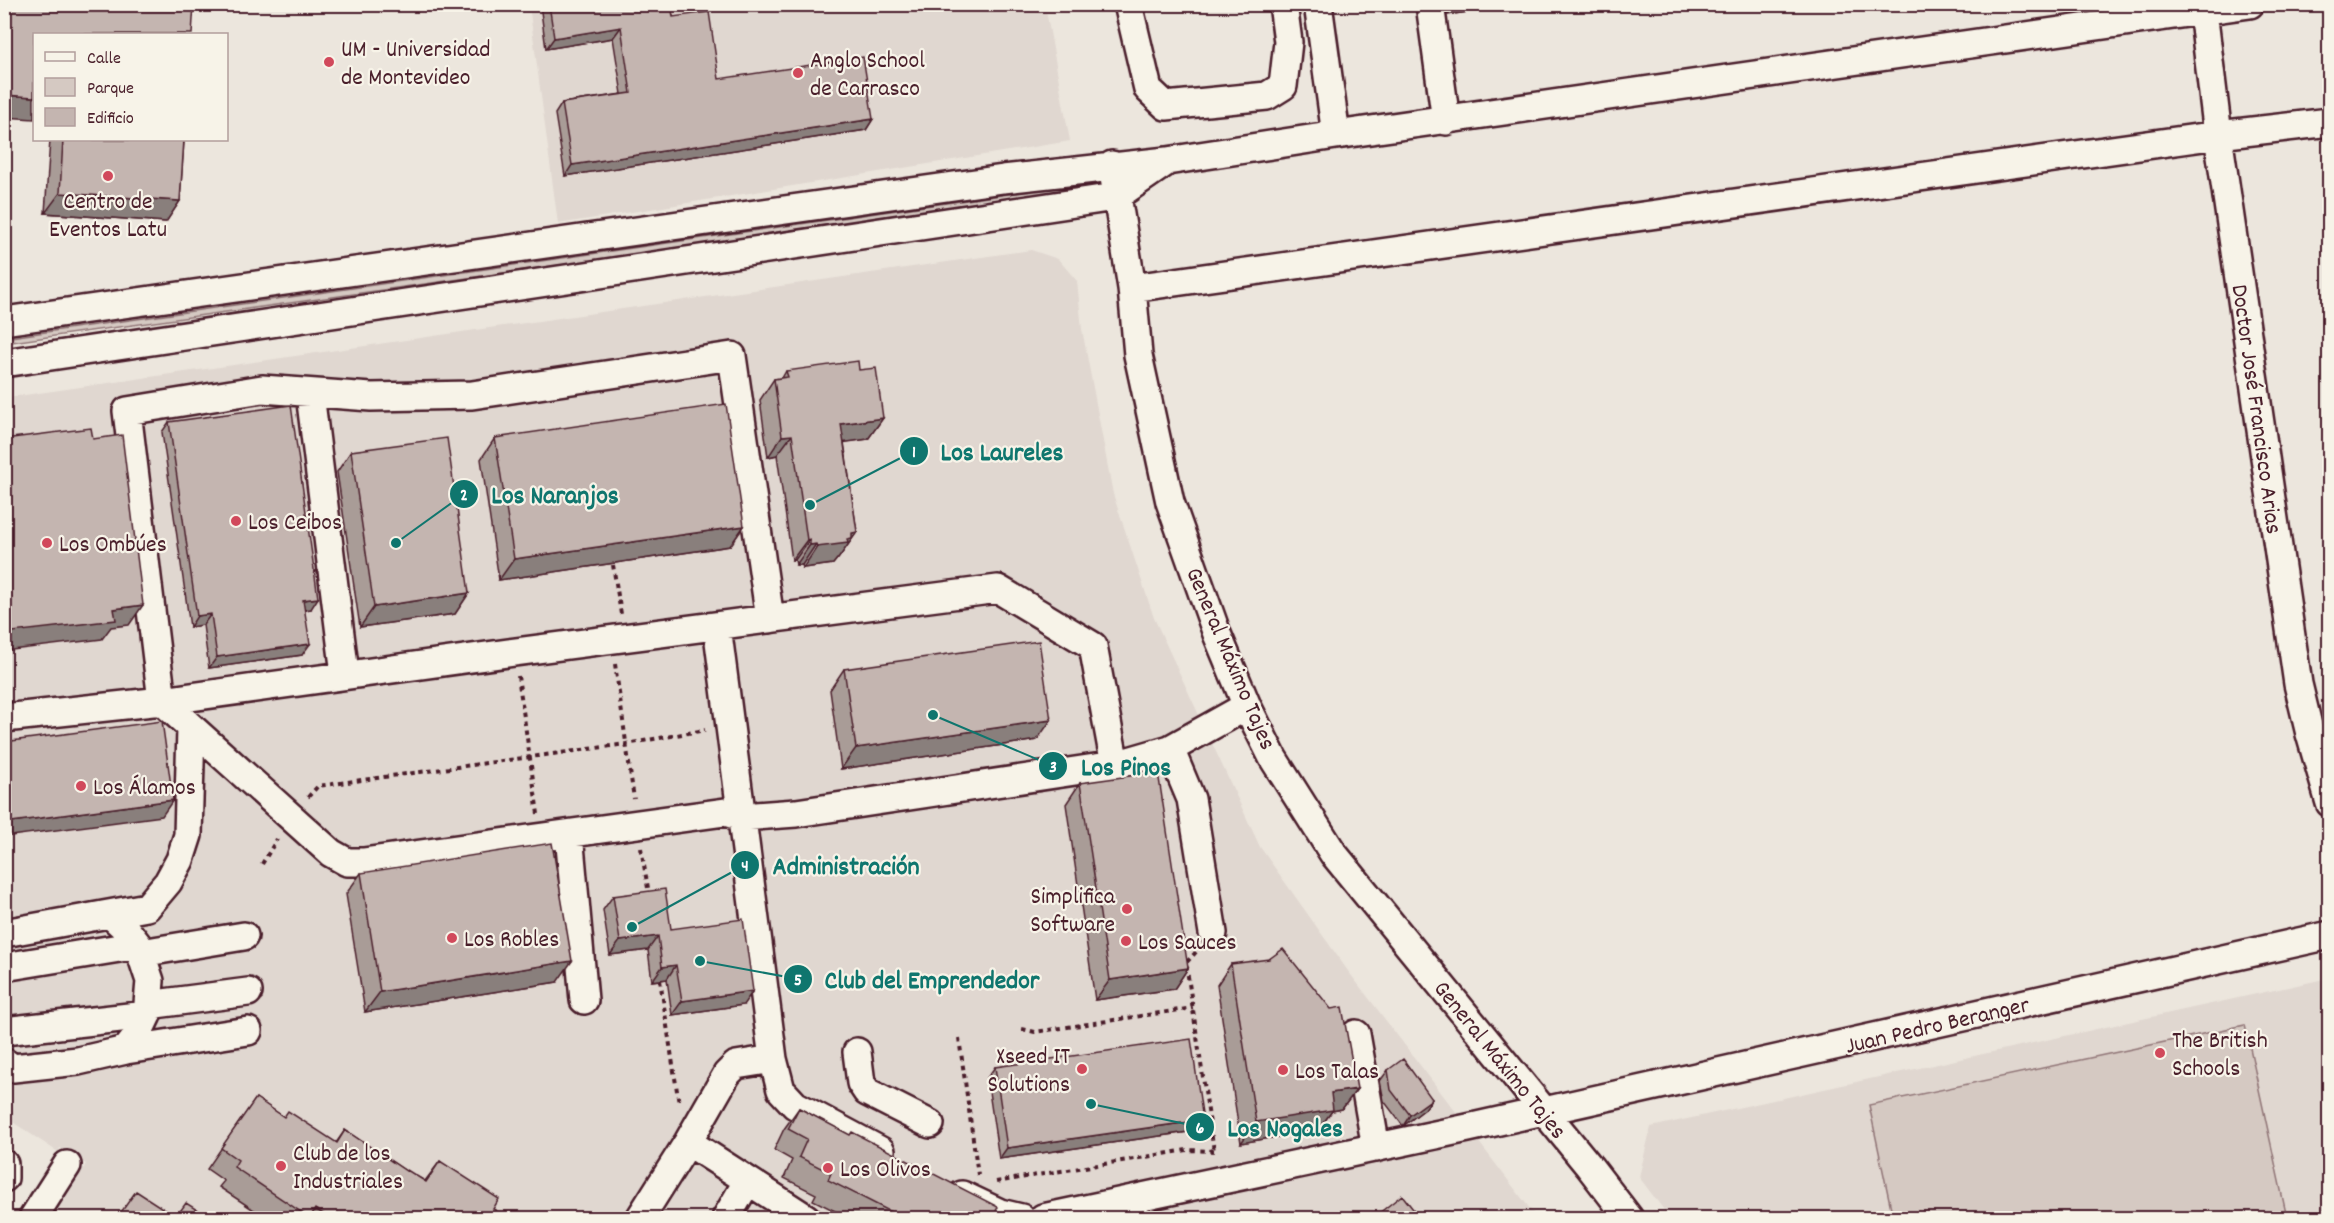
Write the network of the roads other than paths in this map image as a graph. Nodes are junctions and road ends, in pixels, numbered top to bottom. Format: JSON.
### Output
{"nodes":[{"id":1,"x":1128,"y":4,"type":"edge"},
{"id":2,"x":1282,"y":4,"type":"edge"},
{"id":3,"x":1318,"y":4,"type":"edge"},
{"id":4,"x":1430,"y":4,"type":"edge"},
{"id":5,"x":2250,"y":4,"type":"edge"},
{"id":6,"x":2203,"y":11,"type":"junction"},
{"id":7,"x":1446,"y":121,"type":"junction"},
{"id":8,"x":2330,"y":122,"type":"edge"},
{"id":9,"x":1336,"y":135,"type":"junction"},
{"id":10,"x":2218,"y":135,"type":"junction"},
{"id":11,"x":1167,"y":161,"type":"junction"},
{"id":12,"x":1112,"y":165,"type":"junction"},
{"id":13,"x":1115,"y":197,"type":"junction"},
{"id":14,"x":1132,"y":288,"type":"junction"},
{"id":15,"x":4,"y":321,"type":"edge"},
{"id":16,"x":4,"y":363,"type":"edge"},
{"id":17,"x":310,"y":393,"type":"junction"},
{"id":18,"x":770,"y":619,"type":"junction"},
{"id":19,"x":717,"y":626,"type":"junction"},
{"id":20,"x":345,"y":674,"type":"junction"},
{"id":21,"x":162,"y":701,"type":"junction"},
{"id":22,"x":1247,"y":706,"type":"junction"},
{"id":23,"x":4,"y":718,"type":"edge"},
{"id":24,"x":191,"y":729,"type":"junction"},
{"id":25,"x":1170,"y":749,"type":"junction"},
{"id":26,"x":1115,"y":765,"type":"junction"},
{"id":27,"x":2330,"y":803,"type":"edge"},
{"id":28,"x":742,"y":817,"type":"junction"},
{"id":29,"x":569,"y":834,"type":"junction"},
{"id":30,"x":111,"y":915,"type":"junction"},
{"id":31,"x":4,"y":933,"type":"edge"},
{"id":32,"x":1214,"y":933,"type":"road end"},
{"id":33,"x":2330,"y":935,"type":"edge"},
{"id":34,"x":244,"y":936,"type":"dead end"},
{"id":35,"x":139,"y":949,"type":"junction"},
{"id":36,"x":4,"y":967,"type":"edge"},
{"id":37,"x":248,"y":992,"type":"dead end"},
{"id":38,"x":584,"y":1000,"type":"dead end"},
{"id":39,"x":148,"y":1010,"type":"junction"},
{"id":40,"x":4,"y":1031,"type":"edge"},
{"id":41,"x":248,"y":1031,"type":"dead end"},
{"id":42,"x":1356,"y":1034,"type":"dead end"},
{"id":43,"x":126,"y":1050,"type":"junction"},
{"id":44,"x":856,"y":1052,"type":"dead end"},
{"id":45,"x":773,"y":1059,"type":"junction"},
{"id":46,"x":4,"y":1062,"type":"edge"},
{"id":47,"x":1544,"y":1110,"type":"junction"},
{"id":48,"x":930,"y":1124,"type":"dead end"},
{"id":49,"x":688,"y":1142,"type":"junction"},
{"id":50,"x":1376,"y":1148,"type":"junction"},
{"id":51,"x":899,"y":1161,"type":"edge"},
{"id":52,"x":4,"y":1164,"type":"edge"},
{"id":53,"x":67,"y":1165,"type":"dead end"},
{"id":54,"x":4,"y":1178,"type":"edge"},
{"id":55,"x":747,"y":1182,"type":"junction"},
{"id":56,"x":940,"y":1184,"type":"edge"},
{"id":57,"x":33,"y":1218,"type":"edge"},
{"id":58,"x":640,"y":1218,"type":"edge"},
{"id":59,"x":726,"y":1218,"type":"edge"},
{"id":60,"x":806,"y":1218,"type":"edge"},
{"id":61,"x":1021,"y":1218,"type":"edge"},
{"id":62,"x":1043,"y":1218,"type":"edge"},
{"id":63,"x":1629,"y":1218,"type":"edge"}],
"edges":[{"from":1,"to":2,"type":"street"},
{"from":3,"to":9,"type":"street"},
{"from":4,"to":7,"type":"street"},
{"from":5,"to":6,"type":"street"},
{"from":6,"to":7,"type":"street"},
{"from":6,"to":10,"type":"street","name":"Doctor José Francisco Arias"},
{"from":7,"to":9,"type":"street"},
{"from":8,"to":10,"type":"street"},
{"from":9,"to":11,"type":"street"},
{"from":10,"to":14,"type":"street"},
{"from":10,"to":27,"type":"street","name":"Doctor José Francisco Arias"},
{"from":11,"to":12,"type":"street"},
{"from":11,"to":13,"type":"street"},
{"from":12,"to":13,"type":"street","name":"General Máximo Tajes"},
{"from":12,"to":15,"type":"street"},
{"from":13,"to":14,"type":"street","name":"General Máximo Tajes"},
{"from":13,"to":16,"type":"street"},
{"from":14,"to":22,"type":"street","name":"General Máximo Tajes"},
{"from":17,"to":18,"type":"street"},
{"from":17,"to":20,"type":"street"},
{"from":17,"to":21,"type":"street"},
{"from":18,"to":19,"type":"street"},
{"from":18,"to":26,"type":"street"},
{"from":19,"to":20,"type":"street"},
{"from":19,"to":28,"type":"street"},
{"from":20,"to":21,"type":"street"},
{"from":21,"to":23,"type":"street"},
{"from":21,"to":24,"type":"street"},
{"from":22,"to":25,"type":"street"},
{"from":22,"to":47,"type":"street","name":"General Máximo Tajes"},
{"from":24,"to":29,"type":"street"},
{"from":24,"to":30,"type":"street"},
{"from":25,"to":26,"type":"street"},
{"from":25,"to":32,"type":"street"},
{"from":26,"to":28,"type":"street"},
{"from":28,"to":29,"type":"street"},
{"from":28,"to":45,"type":"street"},
{"from":29,"to":38,"type":"street"},
{"from":30,"to":31,"type":"street"},
{"from":30,"to":35,"type":"street"},
{"from":33,"to":47,"type":"street","name":"Juan Pedro Beranger"},
{"from":34,"to":35,"type":"street"},
{"from":35,"to":36,"type":"street"},
{"from":35,"to":39,"type":"street"},
{"from":37,"to":39,"type":"street"},
{"from":39,"to":40,"type":"street"},
{"from":39,"to":43,"type":"street"},
{"from":41,"to":43,"type":"street"},
{"from":42,"to":50,"type":"street"},
{"from":43,"to":46,"type":"street"},
{"from":44,"to":48,"type":"street"},
{"from":45,"to":49,"type":"street"},
{"from":45,"to":51,"type":"street"},
{"from":47,"to":50,"type":"street","name":"Juan Pedro Beranger"},
{"from":47,"to":63,"type":"street","name":"General Máximo Tajes"},
{"from":49,"to":55,"type":"street"},
{"from":49,"to":58,"type":"street"},
{"from":50,"to":62,"type":"street","name":"Juan Pedro Beranger"},
{"from":52,"to":54,"type":"street"},
{"from":53,"to":57,"type":"street"},
{"from":55,"to":59,"type":"street"},
{"from":55,"to":60,"type":"street"},
{"from":56,"to":61,"type":"street"}]}
